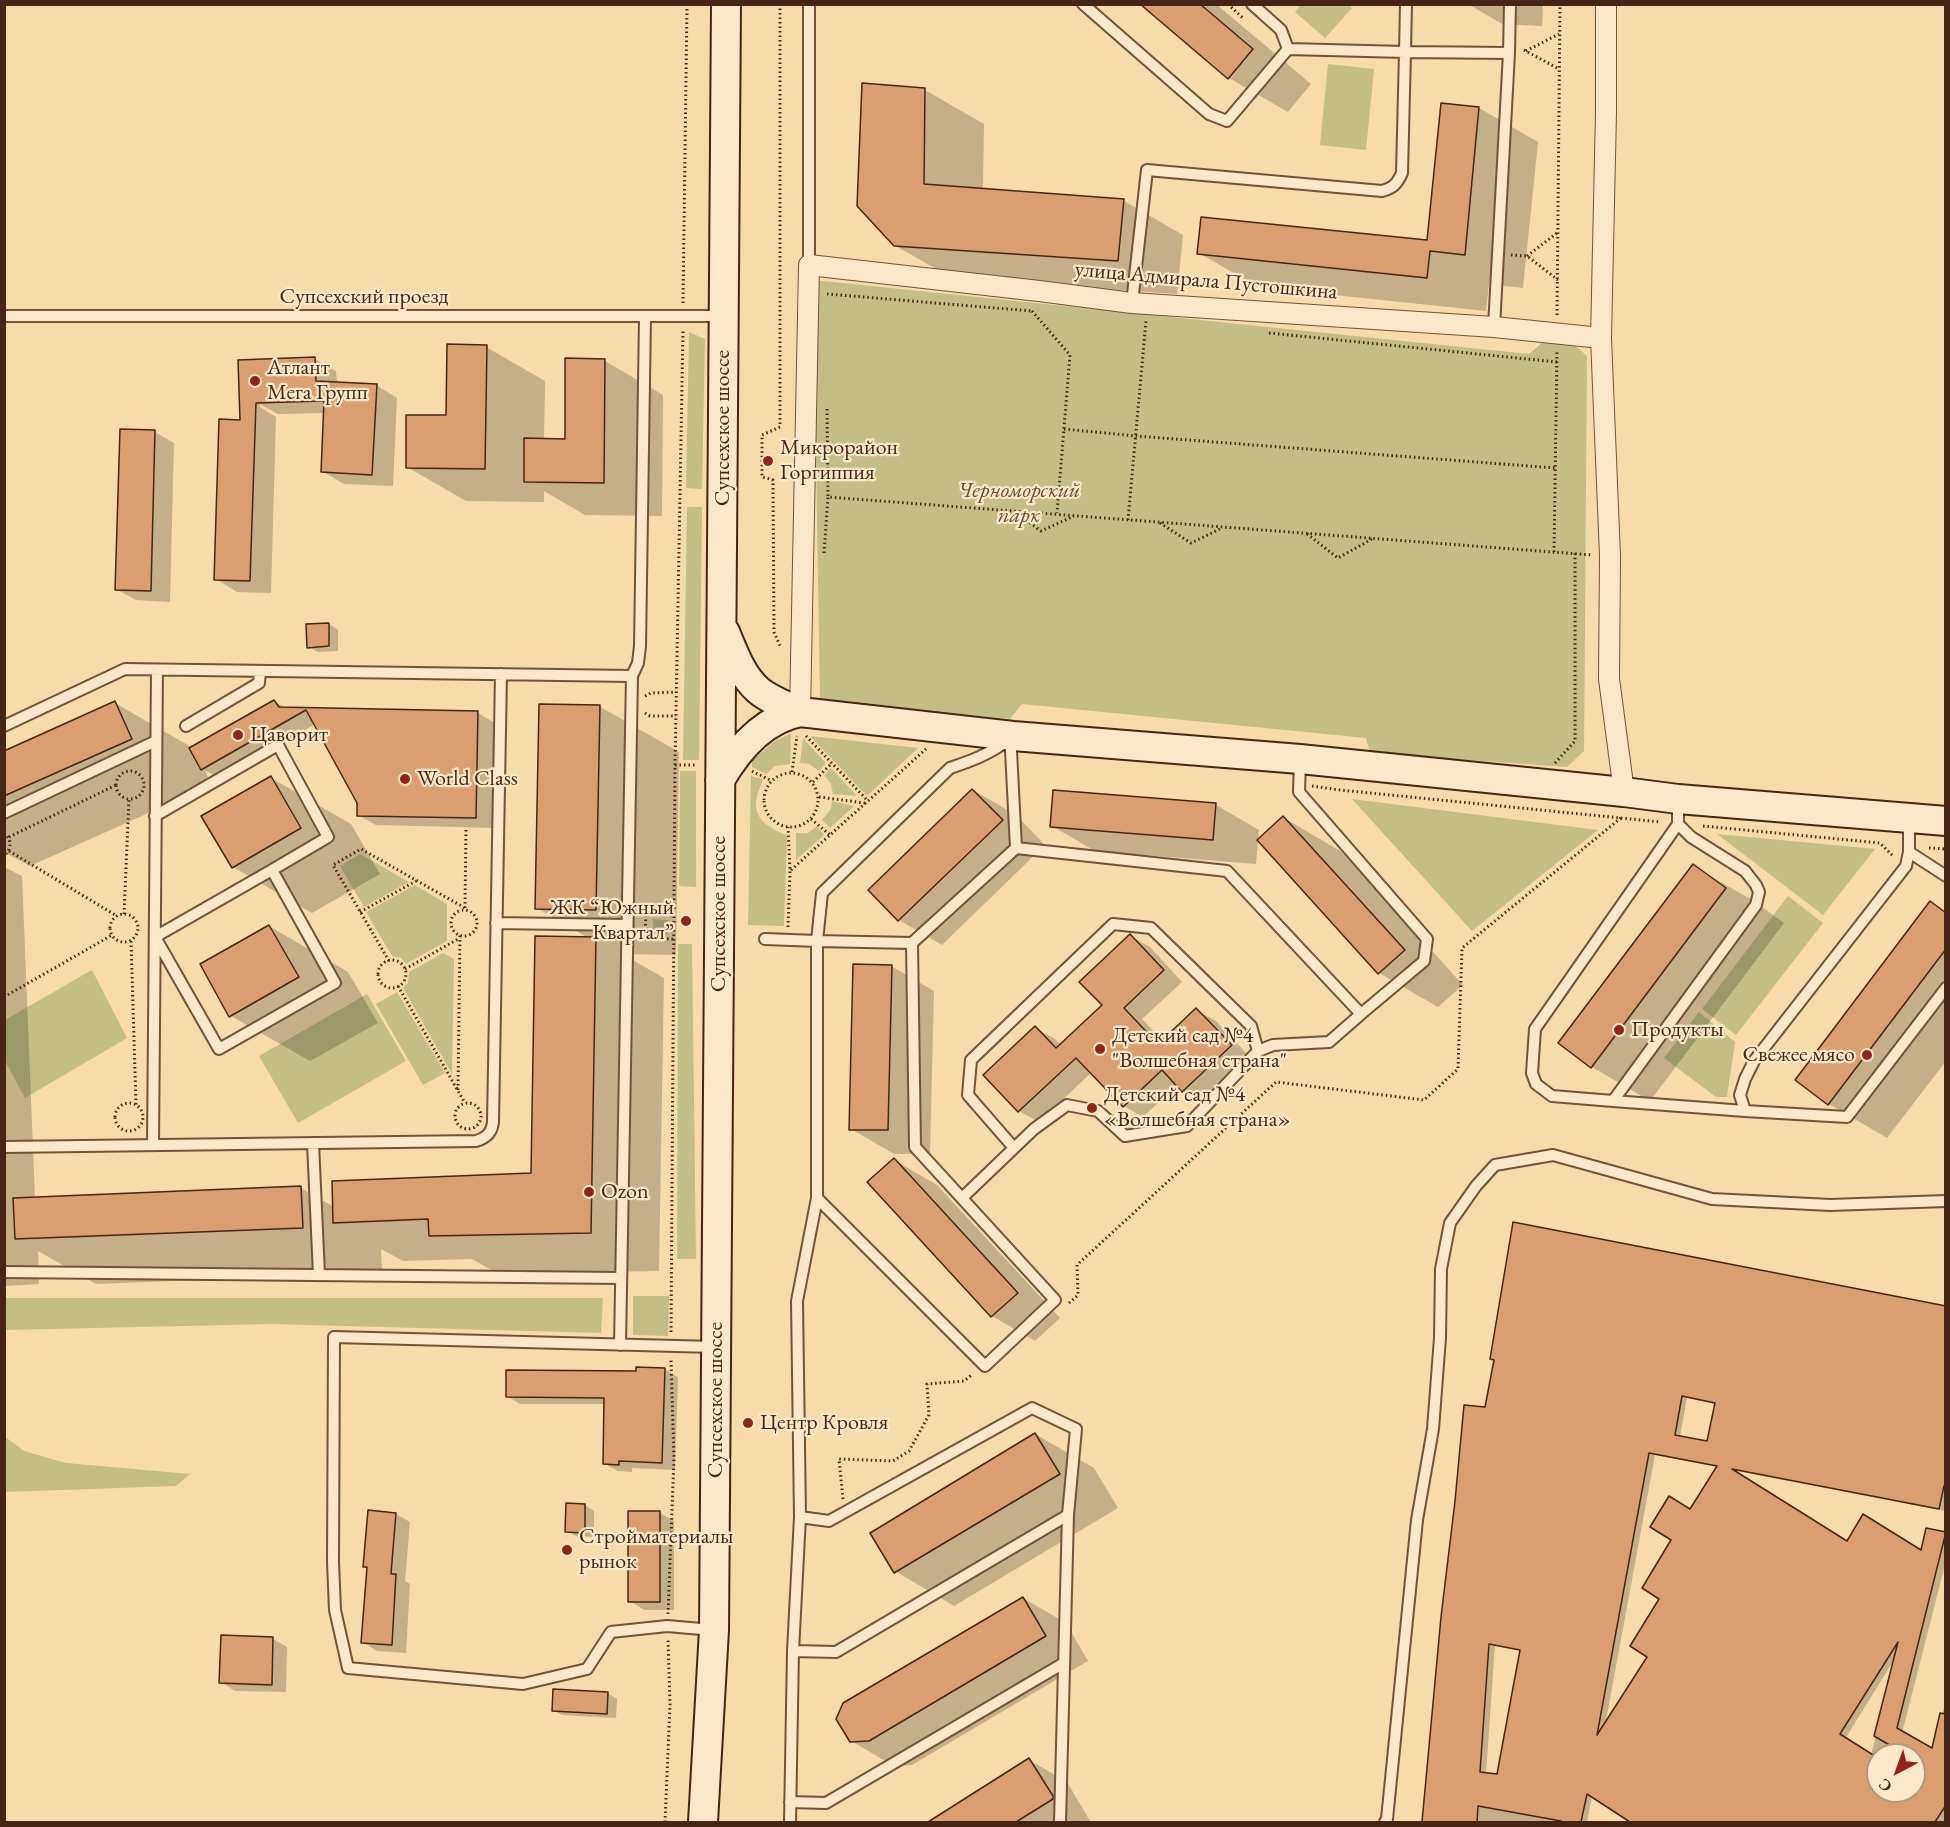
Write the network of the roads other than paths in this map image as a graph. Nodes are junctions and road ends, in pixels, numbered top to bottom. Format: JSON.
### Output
{"nodes":[{"id":1,"x":726,"y":4,"type":"edge"},
{"id":2,"x":809,"y":4,"type":"edge"},
{"id":3,"x":1083,"y":4,"type":"edge"},
{"id":4,"x":1252,"y":4,"type":"edge"},
{"id":5,"x":1406,"y":4,"type":"edge"},
{"id":6,"x":1510,"y":4,"type":"edge"},
{"id":7,"x":1606,"y":4,"type":"edge"},
{"id":8,"x":1509,"y":47,"type":"junction"},
{"id":9,"x":1288,"y":50,"type":"junction"},
{"id":10,"x":1404,"y":52,"type":"junction"},
{"id":11,"x":809,"y":265,"type":"junction"},
{"id":12,"x":1140,"y":303,"type":"junction"},
{"id":13,"x":4,"y":316,"type":"edge"},
{"id":14,"x":723,"y":316,"type":"junction"},
{"id":15,"x":645,"y":317,"type":"junction"},
{"id":16,"x":1494,"y":327,"type":"junction"},
{"id":17,"x":1601,"y":338,"type":"junction"},
{"id":18,"x":721,"y":624,"type":"junction"},
{"id":19,"x":157,"y":670,"type":"junction"},
{"id":20,"x":260,"y":671,"type":"junction"},
{"id":21,"x":501,"y":674,"type":"junction"},
{"id":22,"x":632,"y":676,"type":"junction"},
{"id":23,"x":801,"y":725,"type":"junction"},
{"id":24,"x":4,"y":726,"type":"edge"},
{"id":25,"x":186,"y":726,"type":"dead end"},
{"id":26,"x":1013,"y":736,"type":"junction"},
{"id":27,"x":156,"y":741,"type":"junction"},
{"id":28,"x":1300,"y":759,"type":"junction"},
{"id":29,"x":720,"y":780,"type":"junction"},
{"id":30,"x":1624,"y":792,"type":"junction"},
{"id":31,"x":1678,"y":812,"type":"junction"},
{"id":32,"x":4,"y":813,"type":"edge"},
{"id":33,"x":155,"y":816,"type":"junction"},
{"id":34,"x":1910,"y":819,"type":"junction"},
{"id":35,"x":1946,"y":821,"type":"edge"},
{"id":36,"x":1016,"y":848,"type":"junction"},
{"id":37,"x":1909,"y":852,"type":"junction"},
{"id":38,"x":272,"y":870,"type":"junction"},
{"id":39,"x":1946,"y":876,"type":"edge"},
{"id":40,"x":496,"y":923,"type":"junction"},
{"id":41,"x":627,"y":926,"type":"junction"},
{"id":42,"x":154,"y":937,"type":"junction"},
{"id":43,"x":765,"y":939,"type":"dead end"},
{"id":44,"x":817,"y":941,"type":"junction"},
{"id":45,"x":912,"y":943,"type":"junction"},
{"id":46,"x":1946,"y":988,"type":"edge"},
{"id":47,"x":1361,"y":1014,"type":"junction"},
{"id":48,"x":1258,"y":1051,"type":"junction"},
{"id":49,"x":1613,"y":1101,"type":"junction"},
{"id":50,"x":1745,"y":1111,"type":"junction"},
{"id":51,"x":313,"y":1143,"type":"junction"},
{"id":52,"x":153,"y":1145,"type":"junction"},
{"id":53,"x":4,"y":1148,"type":"edge"},
{"id":54,"x":1014,"y":1148,"type":"junction"},
{"id":55,"x":817,"y":1198,"type":"junction"},
{"id":56,"x":962,"y":1198,"type":"junction"},
{"id":57,"x":1946,"y":1201,"type":"edge"},
{"id":58,"x":4,"y":1272,"type":"edge"},
{"id":59,"x":319,"y":1275,"type":"junction"},
{"id":60,"x":621,"y":1278,"type":"junction"},
{"id":61,"x":620,"y":1345,"type":"junction"},
{"id":62,"x":716,"y":1347,"type":"junction"},
{"id":63,"x":1068,"y":1515,"type":"junction"},
{"id":64,"x":801,"y":1518,"type":"junction"},
{"id":65,"x":714,"y":1630,"type":"junction"},
{"id":66,"x":793,"y":1651,"type":"junction"},
{"id":67,"x":1065,"y":1663,"type":"junction"},
{"id":68,"x":790,"y":1802,"type":"junction"},
{"id":69,"x":703,"y":1822,"type":"edge"},
{"id":70,"x":790,"y":1822,"type":"edge"},
{"id":71,"x":1060,"y":1822,"type":"edge"},
{"id":72,"x":1385,"y":1822,"type":"edge"}],
"edges":[{"from":1,"to":14,"type":"main road","name":"Супсехское шоссе"},
{"from":2,"to":11,"type":"lane"},
{"from":3,"to":9,"type":"lane"},
{"from":4,"to":9,"type":"lane"},
{"from":5,"to":10,"type":"lane"},
{"from":6,"to":8,"type":"lane"},
{"from":7,"to":17,"type":"street"},
{"from":8,"to":10,"type":"lane"},
{"from":8,"to":16,"type":"lane"},
{"from":9,"to":10,"type":"lane"},
{"from":10,"to":12,"type":"lane"},
{"from":11,"to":12,"type":"street","name":"улица Адмирала Пустошкина"},
{"from":11,"to":23,"type":"street"},
{"from":12,"to":16,"type":"street","name":"улица Адмирала Пустошкина"},
{"from":13,"to":15,"type":"lane","name":"Супсехский проезд"},
{"from":14,"to":15,"type":"lane","name":"Супсехский проезд"},
{"from":14,"to":18,"type":"main road","name":"Супсехское шоссе"},
{"from":15,"to":22,"type":"lane"},
{"from":16,"to":17,"type":"street","name":"улица Адмирала Пустошкина"},
{"from":17,"to":30,"type":"street"},
{"from":18,"to":23,"type":"main road"},
{"from":18,"to":29,"type":"main road","name":"Супсехское шоссе"},
{"from":19,"to":20,"type":"lane"},
{"from":19,"to":24,"type":"lane"},
{"from":19,"to":27,"type":"lane"},
{"from":20,"to":21,"type":"lane"},
{"from":20,"to":25,"type":"lane"},
{"from":21,"to":22,"type":"lane"},
{"from":21,"to":40,"type":"lane"},
{"from":22,"to":41,"type":"lane"},
{"from":23,"to":26,"type":"main road"},
{"from":23,"to":29,"type":"main road"},
{"from":26,"to":28,"type":"main road"},
{"from":26,"to":36,"type":"lane"},
{"from":26,"to":44,"type":"lane"},
{"from":27,"to":32,"type":"lane"},
{"from":27,"to":33,"type":"lane"},
{"from":28,"to":30,"type":"main road"},
{"from":28,"to":47,"type":"lane"},
{"from":29,"to":62,"type":"main road","name":"Супсехское шоссе"},
{"from":30,"to":31,"type":"main road"},
{"from":31,"to":34,"type":"main road"},
{"from":31,"to":49,"type":"lane"},
{"from":31,"to":49,"type":"lane"},
{"from":33,"to":38,"type":"lane"},
{"from":33,"to":42,"type":"lane"},
{"from":34,"to":35,"type":"main road"},
{"from":34,"to":37,"type":"lane"},
{"from":36,"to":45,"type":"lane"},
{"from":36,"to":47,"type":"lane"},
{"from":37,"to":39,"type":"lane"},
{"from":37,"to":50,"type":"lane"},
{"from":38,"to":42,"type":"lane"},
{"from":38,"to":42,"type":"lane"},
{"from":40,"to":41,"type":"lane"},
{"from":40,"to":51,"type":"lane"},
{"from":41,"to":60,"type":"lane"},
{"from":42,"to":52,"type":"lane"},
{"from":43,"to":44,"type":"lane"},
{"from":44,"to":45,"type":"lane"},
{"from":44,"to":55,"type":"lane"},
{"from":45,"to":56,"type":"lane"},
{"from":46,"to":50,"type":"lane"},
{"from":47,"to":48,"type":"lane"},
{"from":48,"to":54,"type":"lane"},
{"from":48,"to":54,"type":"lane"},
{"from":49,"to":50,"type":"lane"},
{"from":51,"to":52,"type":"lane"},
{"from":51,"to":59,"type":"lane"},
{"from":52,"to":53,"type":"lane"},
{"from":54,"to":56,"type":"lane"},
{"from":55,"to":56,"type":"lane"},
{"from":55,"to":64,"type":"lane"},
{"from":57,"to":72,"type":"lane"},
{"from":58,"to":59,"type":"lane"},
{"from":59,"to":60,"type":"lane"},
{"from":60,"to":61,"type":"lane"},
{"from":61,"to":62,"type":"lane"},
{"from":61,"to":65,"type":"lane"},
{"from":62,"to":65,"type":"main road","name":"Супсехское шоссе"},
{"from":63,"to":64,"type":"lane"},
{"from":63,"to":66,"type":"lane"},
{"from":63,"to":67,"type":"lane"},
{"from":64,"to":66,"type":"lane"},
{"from":65,"to":69,"type":"main road","name":"Супсехское шоссе"},
{"from":66,"to":68,"type":"lane"},
{"from":67,"to":68,"type":"lane"},
{"from":67,"to":71,"type":"lane"},
{"from":68,"to":70,"type":"lane"}]}
